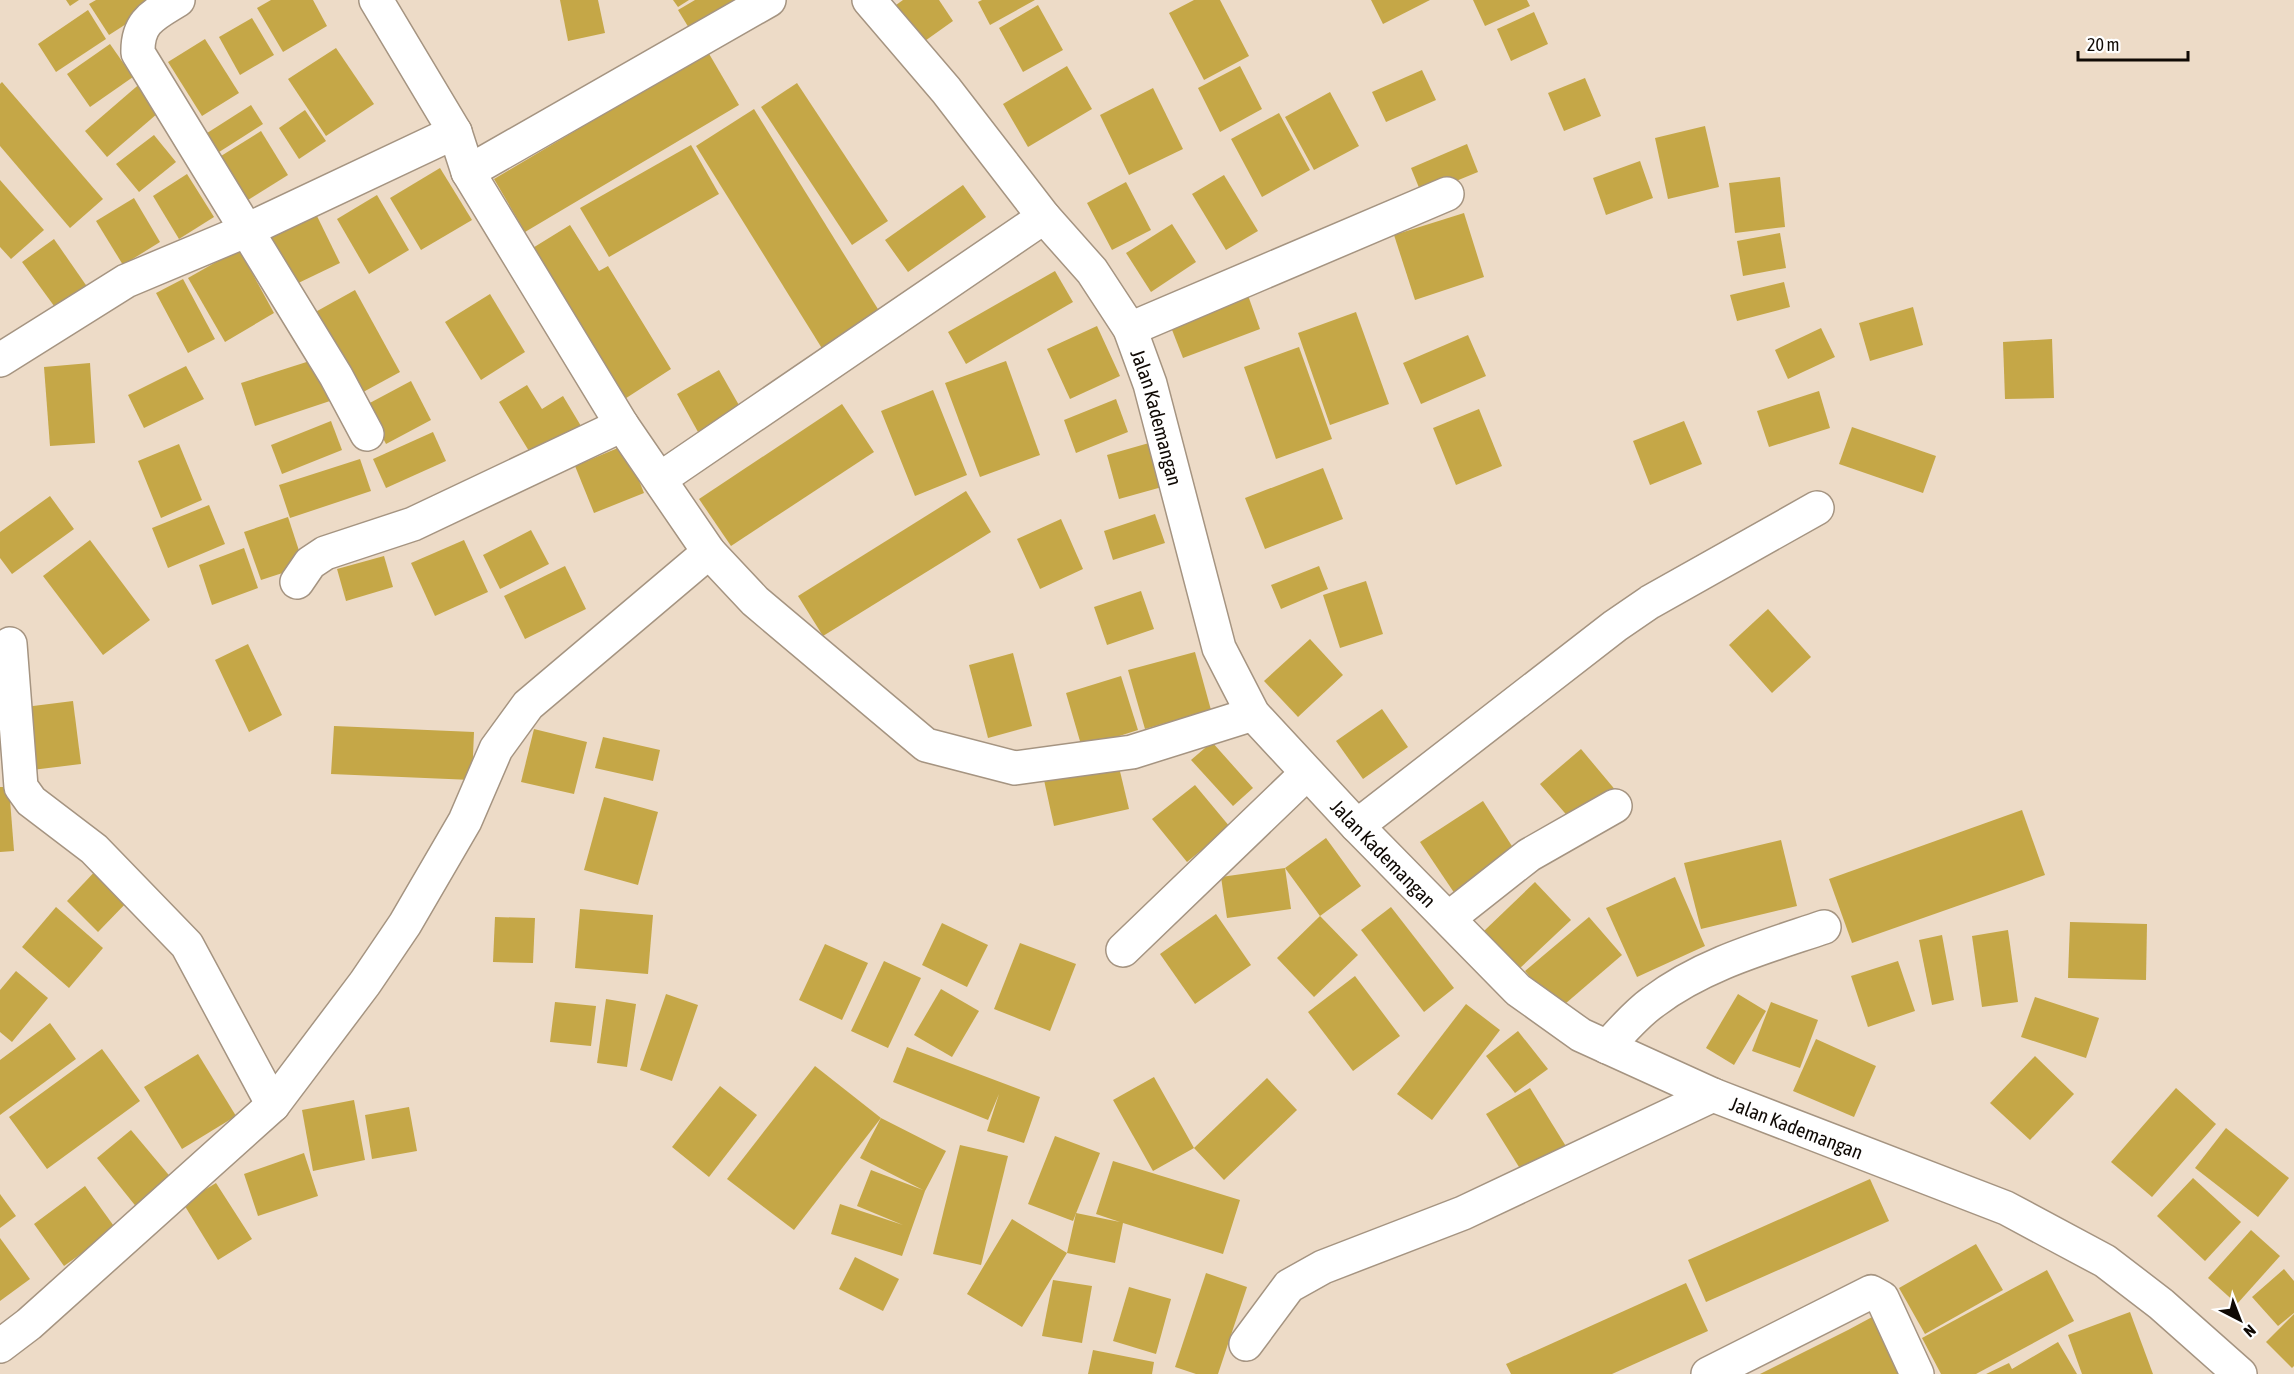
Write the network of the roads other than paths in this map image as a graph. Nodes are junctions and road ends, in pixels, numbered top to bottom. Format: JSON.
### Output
{"nodes":[{"id":1,"x":178,"y":0,"type":"edge"},
{"id":2,"x":376,"y":0,"type":"edge"},
{"id":3,"x":769,"y":0,"type":"edge"},
{"id":4,"x":869,"y":0,"type":"edge"},
{"id":5,"x":455,"y":132,"type":"junction"},
{"id":6,"x":468,"y":172,"type":"junction"},
{"id":7,"x":1448,"y":194,"type":"dead end"},
{"id":8,"x":1044,"y":217,"type":"junction"},
{"id":9,"x":245,"y":231,"type":"junction"},
{"id":10,"x":1130,"y":329,"type":"junction"},
{"id":11,"x":0,"y":360,"type":"edge"},
{"id":12,"x":621,"y":425,"type":"junction"},
{"id":13,"x":368,"y":434,"type":"dead end"},
{"id":14,"x":660,"y":479,"type":"junction"},
{"id":15,"x":1817,"y":508,"type":"dead end"},
{"id":16,"x":709,"y":552,"type":"junction"},
{"id":17,"x":297,"y":582,"type":"dead end"},
{"id":18,"x":10,"y":644,"type":"dead end"},
{"id":19,"x":1254,"y":714,"type":"junction"},
{"id":20,"x":1307,"y":773,"type":"junction"},
{"id":21,"x":1616,"y":806,"type":"dead end"},
{"id":22,"x":1357,"y":826,"type":"junction"},
{"id":23,"x":1449,"y":918,"type":"junction"},
{"id":24,"x":1824,"y":927,"type":"dead end"},
{"id":25,"x":1123,"y":950,"type":"dead end"},
{"id":26,"x":1607,"y":1047,"type":"junction"},
{"id":27,"x":1713,"y":1095,"type":"junction"},
{"id":28,"x":273,"y":1105,"type":"junction"},
{"id":29,"x":1246,"y":1344,"type":"dead end"},
{"id":30,"x":0,"y":1346,"type":"edge"},
{"id":31,"x":1708,"y":1374,"type":"edge"},
{"id":32,"x":1917,"y":1374,"type":"edge"},
{"id":33,"x":2241,"y":1374,"type":"edge"}],
"edges":[{"from":1,"to":9,"type":"street"},
{"from":2,"to":5,"type":"street"},
{"from":3,"to":6,"type":"street"},
{"from":4,"to":8,"type":"street","name":"Jalan Kademangan"},
{"from":5,"to":6,"type":"street"},
{"from":5,"to":9,"type":"street"},
{"from":6,"to":12,"type":"street"},
{"from":7,"to":10,"type":"street"},
{"from":8,"to":10,"type":"street","name":"Jalan Kademangan"},
{"from":8,"to":14,"type":"street"},
{"from":9,"to":11,"type":"street"},
{"from":9,"to":13,"type":"street"},
{"from":10,"to":19,"type":"street","name":"Jalan Kademangan"},
{"from":12,"to":14,"type":"street"},
{"from":12,"to":17,"type":"street"},
{"from":14,"to":16,"type":"street"},
{"from":15,"to":22,"type":"street"},
{"from":16,"to":19,"type":"street"},
{"from":16,"to":28,"type":"street"},
{"from":18,"to":28,"type":"street"},
{"from":19,"to":20,"type":"street","name":"Jalan Kademangan"},
{"from":20,"to":22,"type":"street","name":"Jalan Kademangan"},
{"from":20,"to":25,"type":"street"},
{"from":21,"to":23,"type":"street"},
{"from":22,"to":23,"type":"street","name":"Jalan Kademangan"},
{"from":23,"to":26,"type":"street","name":"Jalan Kademangan"},
{"from":24,"to":26,"type":"street"},
{"from":26,"to":27,"type":"street","name":"Jalan Kademangan"},
{"from":27,"to":29,"type":"street"},
{"from":27,"to":33,"type":"street","name":"Jalan Kademangan"},
{"from":28,"to":30,"type":"street"},
{"from":31,"to":32,"type":"street"}]}
